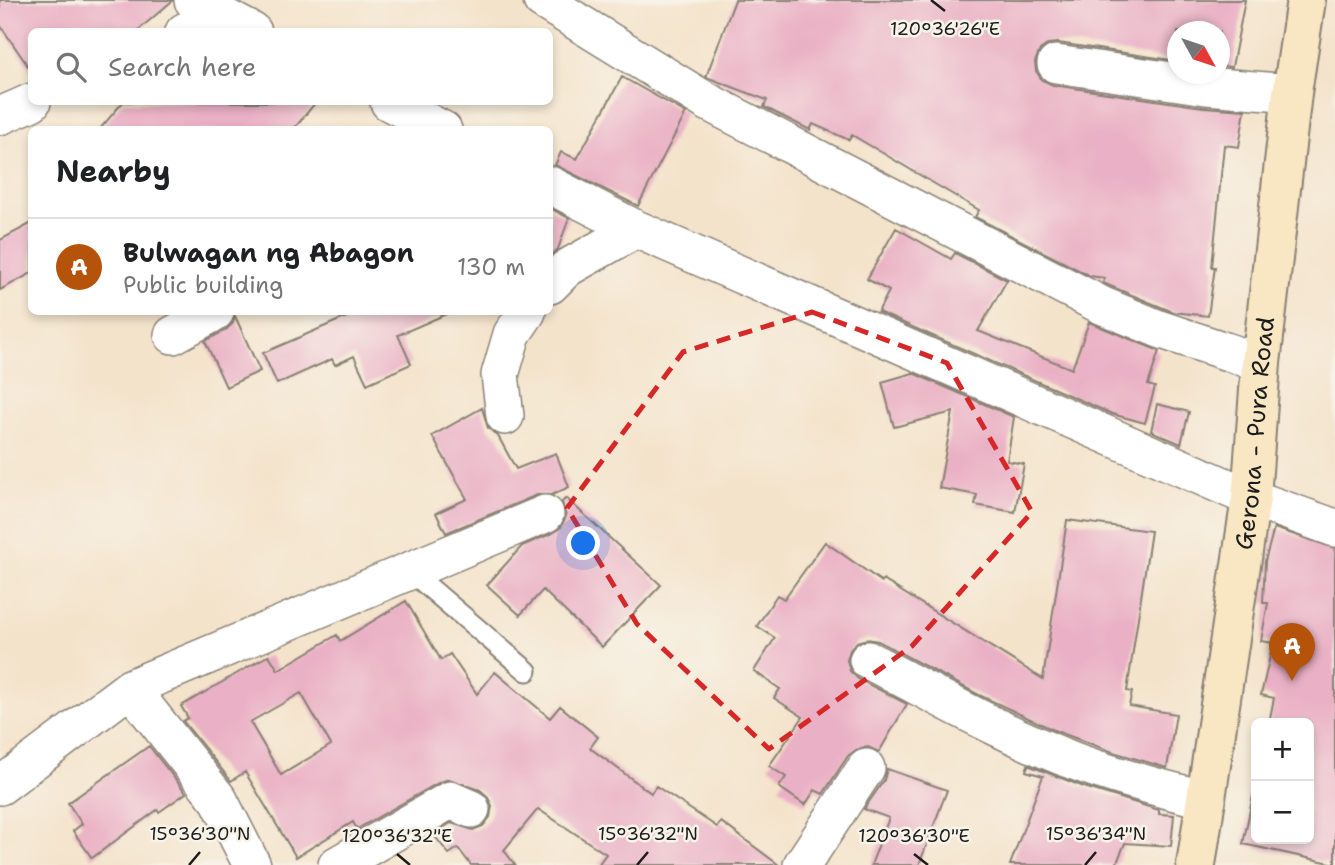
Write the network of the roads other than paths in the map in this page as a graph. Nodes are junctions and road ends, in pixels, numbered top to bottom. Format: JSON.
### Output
{"nodes":[{"id":1,"x":542,"y":0,"type":"edge"},
{"id":2,"x":1306,"y":0,"type":"edge"},
{"id":3,"x":207,"y":7,"type":"edge"},
{"id":4,"x":188,"y":28,"type":"edge"},
{"id":5,"x":246,"y":28,"type":"edge"},
{"id":6,"x":1056,"y":64,"type":"dead end"},
{"id":7,"x":1292,"y":93,"type":"junction"},
{"id":8,"x":28,"y":104,"type":"edge"},
{"id":9,"x":395,"y":105,"type":"edge"},
{"id":10,"x":0,"y":116,"type":"edge"},
{"id":11,"x":433,"y":126,"type":"edge"},
{"id":12,"x":553,"y":187,"type":"edge"},
{"id":13,"x":636,"y":229,"type":"junction"},
{"id":14,"x":553,"y":282,"type":"edge"},
{"id":15,"x":210,"y":315,"type":"edge"},
{"id":16,"x":525,"y":315,"type":"edge"},
{"id":17,"x":173,"y":335,"type":"dead end"},
{"id":18,"x":1261,"y":363,"type":"junction"},
{"id":19,"x":505,"y":416,"type":"dead end"},
{"id":20,"x":1251,"y":498,"type":"junction"},
{"id":21,"x":545,"y":514,"type":"dead end"},
{"id":22,"x":1335,"y":528,"type":"edge"},
{"id":23,"x":410,"y":571,"type":"junction"},
{"id":24,"x":868,"y":660,"type":"dead end"},
{"id":25,"x":527,"y":671,"type":"dead end"},
{"id":26,"x":130,"y":688,"type":"junction"},
{"id":27,"x":866,"y":768,"type":"dead end"},
{"id":28,"x":0,"y":786,"type":"edge"},
{"id":29,"x":1207,"y":800,"type":"junction"},
{"id":30,"x":471,"y":809,"type":"dead end"},
{"id":31,"x":245,"y":860,"type":"edge"},
{"id":32,"x":338,"y":865,"type":"edge"},
{"id":33,"x":802,"y":865,"type":"edge"},
{"id":34,"x":1196,"y":865,"type":"edge"}],
"edges":[{"from":1,"to":18,"type":"street"},
{"from":2,"to":7,"type":"main road","name":"Gerona - Pura Road"},
{"from":3,"to":4,"type":"street"},
{"from":3,"to":5,"type":"street"},
{"from":6,"to":7,"type":"street"},
{"from":7,"to":18,"type":"main road","name":"Gerona - Pura Road"},
{"from":8,"to":10,"type":"street"},
{"from":9,"to":11,"type":"street"},
{"from":12,"to":13,"type":"street"},
{"from":13,"to":14,"type":"street"},
{"from":13,"to":20,"type":"street"},
{"from":15,"to":17,"type":"street"},
{"from":16,"to":19,"type":"street"},
{"from":18,"to":20,"type":"main road","name":"Gerona - Pura Road"},
{"from":20,"to":22,"type":"street"},
{"from":20,"to":29,"type":"main road","name":"Gerona - Pura Road"},
{"from":21,"to":23,"type":"street"},
{"from":23,"to":25,"type":"lane"},
{"from":23,"to":26,"type":"street"},
{"from":24,"to":29,"type":"street"},
{"from":26,"to":28,"type":"street"},
{"from":26,"to":31,"type":"street"},
{"from":27,"to":33,"type":"street"},
{"from":29,"to":34,"type":"main road","name":"Gerona - Pura Road"},
{"from":30,"to":32,"type":"street"}]}
